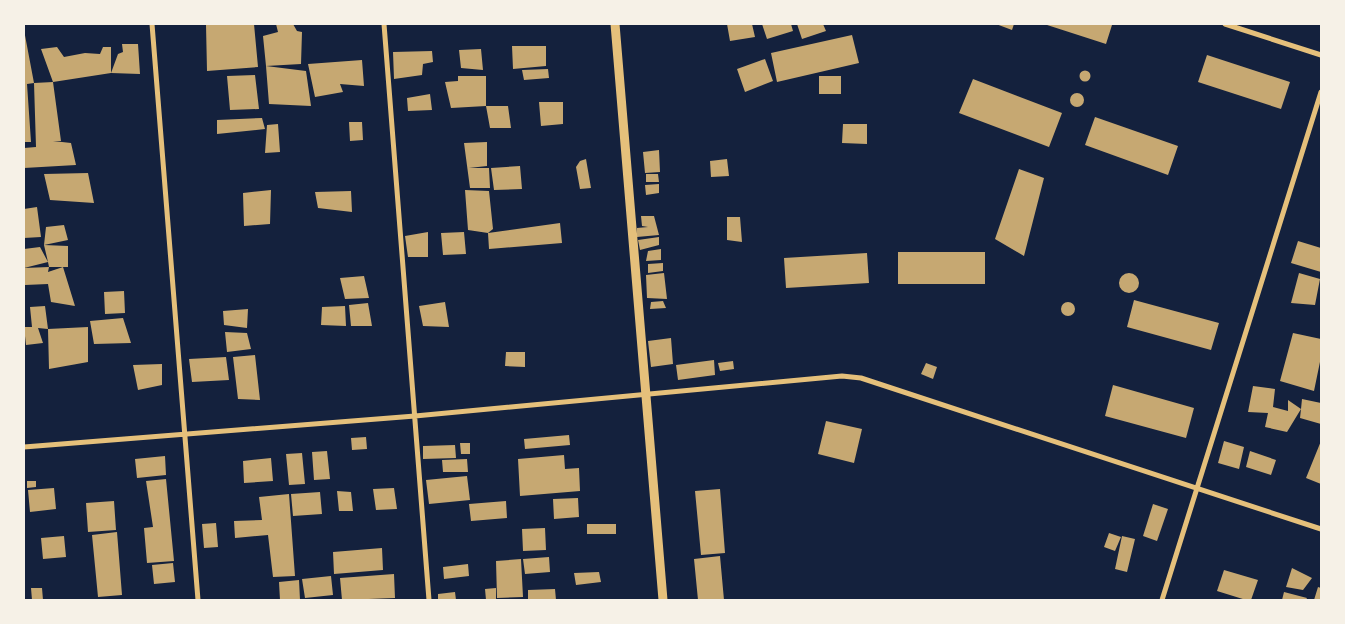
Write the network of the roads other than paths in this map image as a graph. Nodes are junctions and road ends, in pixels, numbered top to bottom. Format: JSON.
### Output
{"nodes":[{"id":1,"x":152,"y":24,"type":"edge"},
{"id":2,"x":384,"y":24,"type":"edge"},
{"id":3,"x":615,"y":24,"type":"edge"},
{"id":4,"x":1225,"y":24,"type":"edge"},
{"id":5,"x":1321,"y":55,"type":"edge"},
{"id":6,"x":1321,"y":92,"type":"edge"},
{"id":7,"x":646,"y":395,"type":"junction"},
{"id":8,"x":416,"y":416,"type":"junction"},
{"id":9,"x":186,"y":434,"type":"junction"},
{"id":10,"x":24,"y":447,"type":"edge"},
{"id":11,"x":1198,"y":488,"type":"junction"},
{"id":12,"x":1321,"y":529,"type":"edge"},
{"id":13,"x":198,"y":600,"type":"edge"},
{"id":14,"x":429,"y":600,"type":"edge"},
{"id":15,"x":663,"y":600,"type":"edge"},
{"id":16,"x":1162,"y":600,"type":"edge"}],
"edges":[{"from":1,"to":9,"type":"street"},
{"from":2,"to":8,"type":"street"},
{"from":3,"to":7,"type":"street"},
{"from":4,"to":5,"type":"street"},
{"from":6,"to":11,"type":"street"},
{"from":7,"to":8,"type":"street"},
{"from":7,"to":11,"type":"street"},
{"from":7,"to":15,"type":"street"},
{"from":8,"to":9,"type":"street"},
{"from":8,"to":14,"type":"street"},
{"from":9,"to":10,"type":"street"},
{"from":9,"to":13,"type":"street"},
{"from":11,"to":12,"type":"street"},
{"from":11,"to":16,"type":"street"}]}
